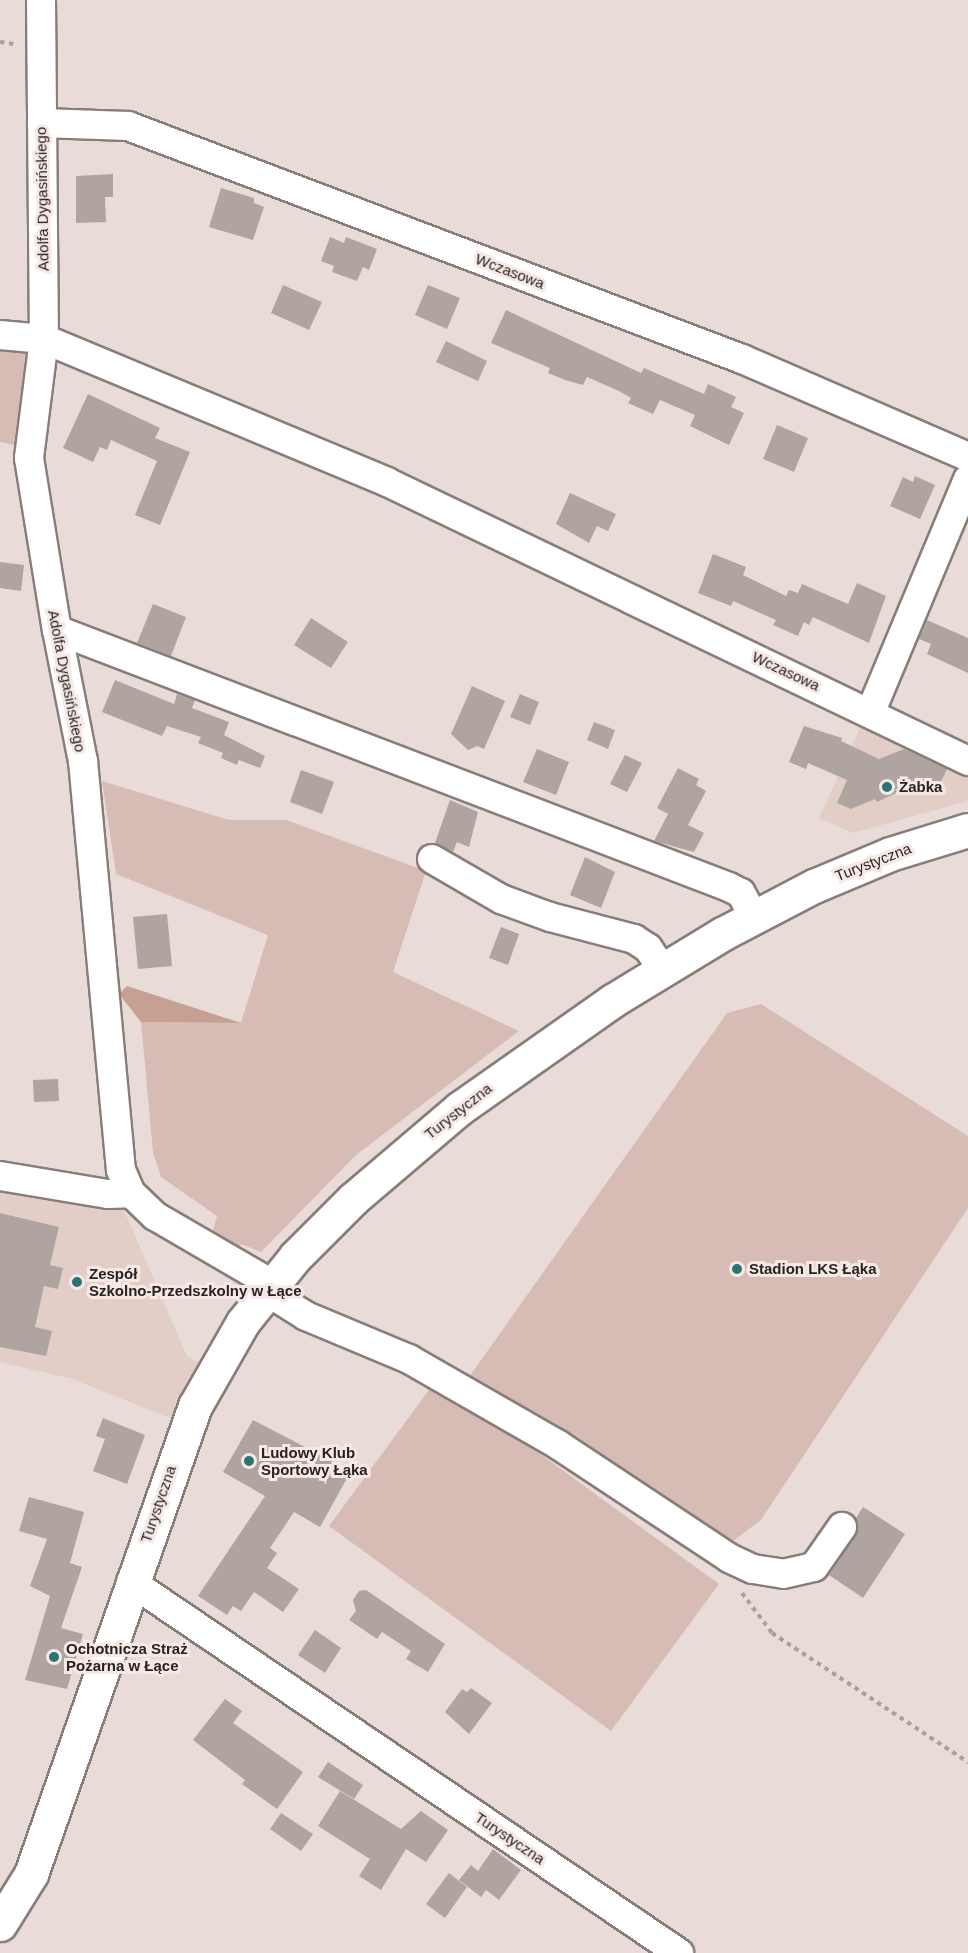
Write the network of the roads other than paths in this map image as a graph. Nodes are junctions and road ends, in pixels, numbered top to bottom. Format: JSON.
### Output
{"nodes":[{"id":1,"x":40,"y":0,"type":"edge"},
{"id":2,"x":42,"y":123,"type":"junction"},
{"id":3,"x":0,"y":335,"type":"edge"},
{"id":4,"x":44,"y":339,"type":"junction"},
{"id":5,"x":968,"y":457,"type":"edge"},
{"id":6,"x":968,"y":479,"type":"edge"},
{"id":7,"x":57,"y":630,"type":"junction"},
{"id":8,"x":871,"y":711,"type":"junction"},
{"id":9,"x":968,"y":761,"type":"edge"},
{"id":10,"x":968,"y":830,"type":"edge"},
{"id":11,"x":432,"y":859,"type":"dead end"},
{"id":12,"x":754,"y":916,"type":"junction"},
{"id":13,"x":662,"y":969,"type":"junction"},
{"id":14,"x":0,"y":1176,"type":"edge"},
{"id":15,"x":131,"y":1193,"type":"junction"},
{"id":16,"x":269,"y":1288,"type":"junction"},
{"id":17,"x":842,"y":1527,"type":"dead end"},
{"id":18,"x":131,"y":1582,"type":"junction"},
{"id":19,"x":0,"y":1924,"type":"edge"},
{"id":20,"x":679,"y":1953,"type":"edge"}],
"edges":[{"from":1,"to":2,"type":"street","name":"Adolfa Dygasińskiego"},
{"from":2,"to":4,"type":"street","name":"Adolfa Dygasińskiego"},
{"from":2,"to":5,"type":"street","name":"Wczasowa"},
{"from":3,"to":4,"type":"street","name":"Wczasowa"},
{"from":4,"to":7,"type":"street","name":"Adolfa Dygasińskiego"},
{"from":4,"to":8,"type":"street","name":"Wczasowa"},
{"from":6,"to":8,"type":"street"},
{"from":7,"to":12,"type":"street"},
{"from":7,"to":15,"type":"street","name":"Adolfa Dygasińskiego"},
{"from":8,"to":9,"type":"street","name":"Wczasowa"},
{"from":10,"to":12,"type":"main road","name":"Turystyczna"},
{"from":11,"to":13,"type":"street"},
{"from":12,"to":13,"type":"main road","name":"Turystyczna"},
{"from":13,"to":16,"type":"main road","name":"Turystyczna"},
{"from":14,"to":15,"type":"street"},
{"from":15,"to":16,"type":"street","name":"Adolfa Dygasińskiego"},
{"from":16,"to":17,"type":"street","name":"Adolfa Dygasińskiego"},
{"from":16,"to":18,"type":"main road","name":"Turystyczna"},
{"from":18,"to":19,"type":"main road","name":"Turystyczna"},
{"from":18,"to":20,"type":"street","name":"Turystyczna"}]}
